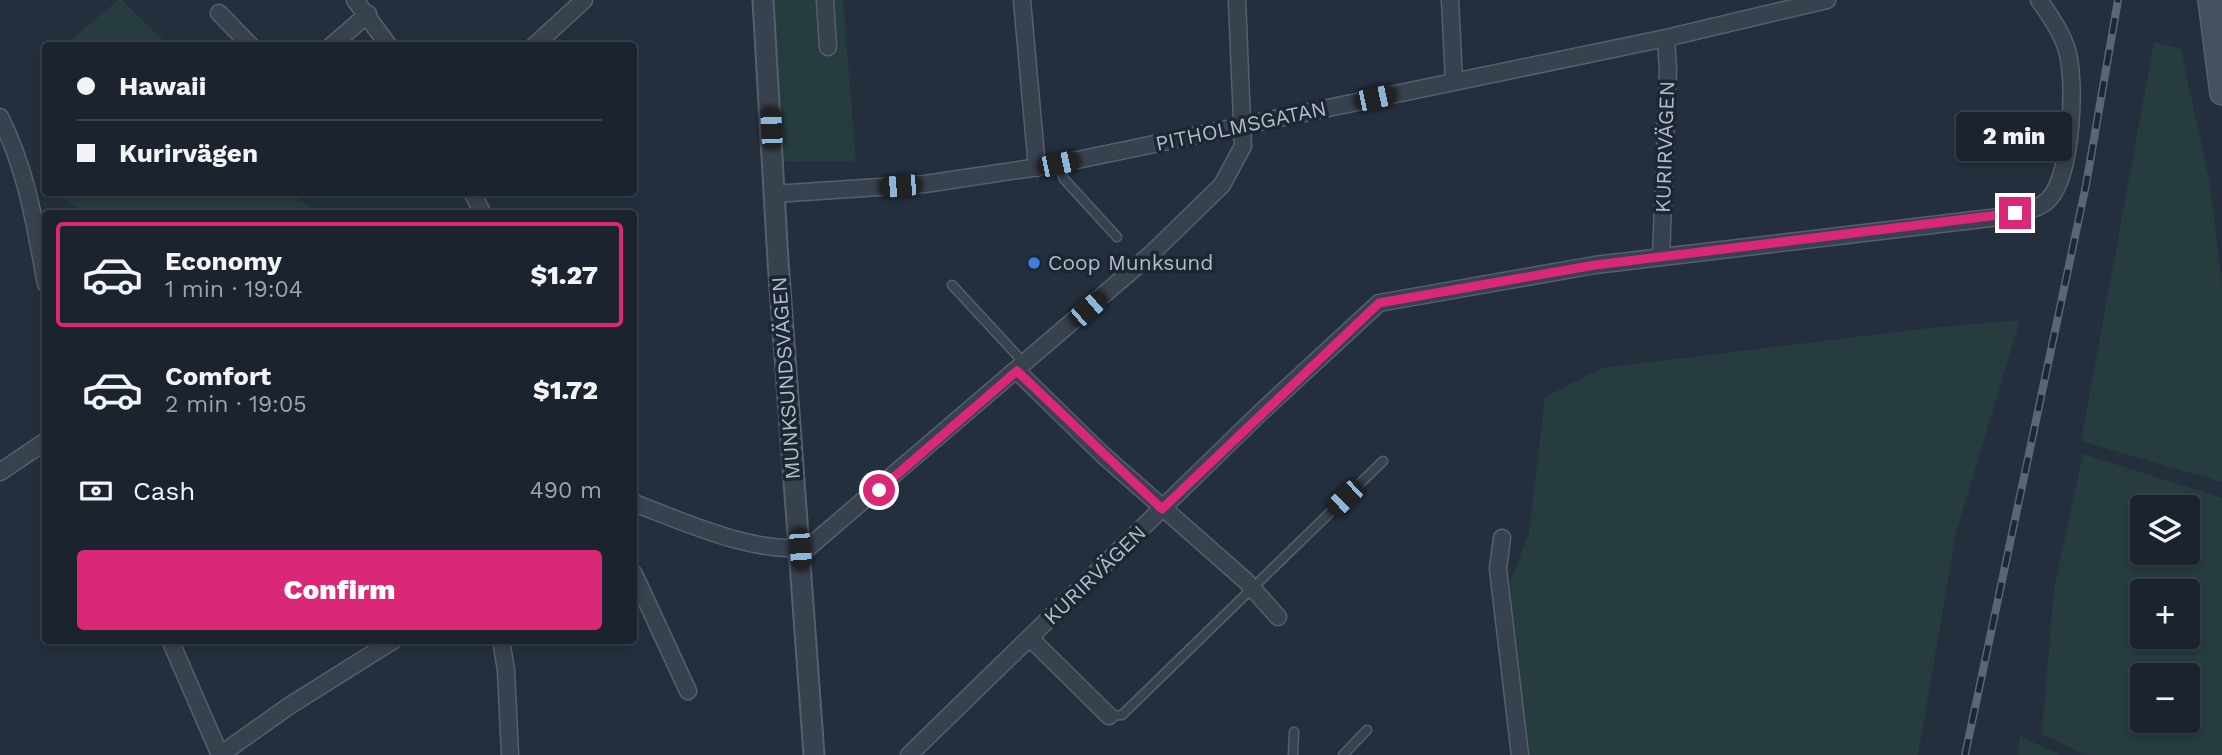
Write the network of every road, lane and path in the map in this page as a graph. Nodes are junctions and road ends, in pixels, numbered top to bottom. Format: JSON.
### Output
{"nodes":[{"id":1,"x":355,"y":0,"type":"edge"},
{"id":2,"x":584,"y":0,"type":"edge"},
{"id":3,"x":763,"y":0,"type":"edge"},
{"id":4,"x":825,"y":0,"type":"edge"},
{"id":5,"x":1023,"y":0,"type":"edge"},
{"id":6,"x":1237,"y":0,"type":"edge"},
{"id":7,"x":1450,"y":0,"type":"edge"},
{"id":8,"x":1827,"y":0,"type":"edge"},
{"id":9,"x":2039,"y":0,"type":"edge"},
{"id":10,"x":2210,"y":0,"type":"edge"},
{"id":11,"x":219,"y":13,"type":"dead end"},
{"id":12,"x":368,"y":14,"type":"junction"},
{"id":13,"x":1665,"y":38,"type":"junction"},
{"id":14,"x":247,"y":42,"type":"edge"},
{"id":15,"x":336,"y":42,"type":"edge"},
{"id":16,"x":387,"y":42,"type":"edge"},
{"id":17,"x":538,"y":42,"type":"edge"},
{"id":18,"x":828,"y":47,"type":"dead end"},
{"id":19,"x":1454,"y":81,"type":"junction"},
{"id":20,"x":2222,"y":93,"type":"edge"},
{"id":21,"x":0,"y":117,"type":"edge"},
{"id":22,"x":1243,"y":125,"type":"junction"},
{"id":23,"x":1058,"y":164,"type":"junction"},
{"id":24,"x":1037,"y":168,"type":"junction"},
{"id":25,"x":774,"y":194,"type":"junction"},
{"id":26,"x":1117,"y":237,"type":"dead end"},
{"id":27,"x":1661,"y":257,"type":"junction"},
{"id":28,"x":42,"y":262,"type":"edge"},
{"id":29,"x":952,"y":285,"type":"dead end"},
{"id":30,"x":1021,"y":367,"type":"junction"},
{"id":31,"x":42,"y":444,"type":"edge"},
{"id":32,"x":1383,"y":461,"type":"dead end"},
{"id":33,"x":0,"y":472,"type":"edge"},
{"id":34,"x":637,"y":504,"type":"edge"},
{"id":35,"x":1162,"y":509,"type":"junction"},
{"id":36,"x":1502,"y":538,"type":"dead end"},
{"id":37,"x":800,"y":549,"type":"junction"},
{"id":38,"x":637,"y":580,"type":"edge"},
{"id":39,"x":1252,"y":589,"type":"junction"},
{"id":40,"x":1278,"y":617,"type":"dead end"},
{"id":41,"x":1030,"y":638,"type":"junction"},
{"id":42,"x":172,"y":644,"type":"edge"},
{"id":43,"x":388,"y":644,"type":"edge"},
{"id":44,"x":502,"y":644,"type":"edge"},
{"id":45,"x":688,"y":691,"type":"dead end"},
{"id":46,"x":1108,"y":716,"type":"joint"},
{"id":47,"x":1367,"y":730,"type":"dead end"},
{"id":48,"x":1294,"y":732,"type":"dead end"},
{"id":49,"x":220,"y":755,"type":"edge"},
{"id":50,"x":510,"y":755,"type":"edge"},
{"id":51,"x":814,"y":755,"type":"edge"},
{"id":52,"x":909,"y":755,"type":"edge"},
{"id":53,"x":1293,"y":755,"type":"edge"},
{"id":54,"x":1343,"y":755,"type":"edge"},
{"id":55,"x":1520,"y":755,"type":"edge"}],
"edges":[{"from":1,"to":12,"type":"street"},
{"from":2,"to":17,"type":"street"},
{"from":3,"to":25,"type":"street","name":"MUNKSUNDSVÄGEN"},
{"from":4,"to":18,"type":"street"},
{"from":5,"to":24,"type":"street"},
{"from":6,"to":22,"type":"street"},
{"from":7,"to":19,"type":"street"},
{"from":8,"to":13,"type":"street","name":"PITHOLMSGATAN"},
{"from":9,"to":27,"type":"street","name":"KURIRVÄGEN"},
{"from":10,"to":20,"type":"main road"},
{"from":11,"to":14,"type":"street"},
{"from":12,"to":15,"type":"street"},
{"from":12,"to":16,"type":"street"},
{"from":13,"to":19,"type":"street","name":"PITHOLMSGATAN"},
{"from":13,"to":27,"type":"street","name":"KURIRVÄGEN"},
{"from":19,"to":22,"type":"street","name":"PITHOLMSGATAN"},
{"from":21,"to":28,"type":"street"},
{"from":22,"to":23,"type":"street","name":"PITHOLMSGATAN"},
{"from":22,"to":30,"type":"street"},
{"from":23,"to":24,"type":"street","name":"PITHOLMSGATAN"},
{"from":23,"to":26,"type":"lane"},
{"from":24,"to":25,"type":"street","name":"PITHOLMSGATAN"},
{"from":25,"to":37,"type":"street","name":"MUNKSUNDSVÄGEN"},
{"from":27,"to":35,"type":"street","name":"KURIRVÄGEN"},
{"from":29,"to":30,"type":"lane"},
{"from":30,"to":35,"type":"street"},
{"from":30,"to":37,"type":"street"},
{"from":31,"to":33,"type":"street"},
{"from":32,"to":39,"type":"lane"},
{"from":34,"to":37,"type":"street"},
{"from":35,"to":39,"type":"street"},
{"from":35,"to":41,"type":"street","name":"KURIRVÄGEN"},
{"from":36,"to":55,"type":"street"},
{"from":37,"to":51,"type":"street","name":"MUNKSUNDSVÄGEN"},
{"from":38,"to":45,"type":"street"},
{"from":39,"to":40,"type":"street"},
{"from":39,"to":46,"type":"lane"},
{"from":41,"to":46,"type":"street","name":"KURIRVÄGEN"},
{"from":41,"to":52,"type":"street","name":"KURIRVÄGEN"},
{"from":42,"to":49,"type":"street"},
{"from":43,"to":49,"type":"street"},
{"from":44,"to":50,"type":"street"},
{"from":47,"to":54,"type":"lane"},
{"from":48,"to":53,"type":"lane"}]}
